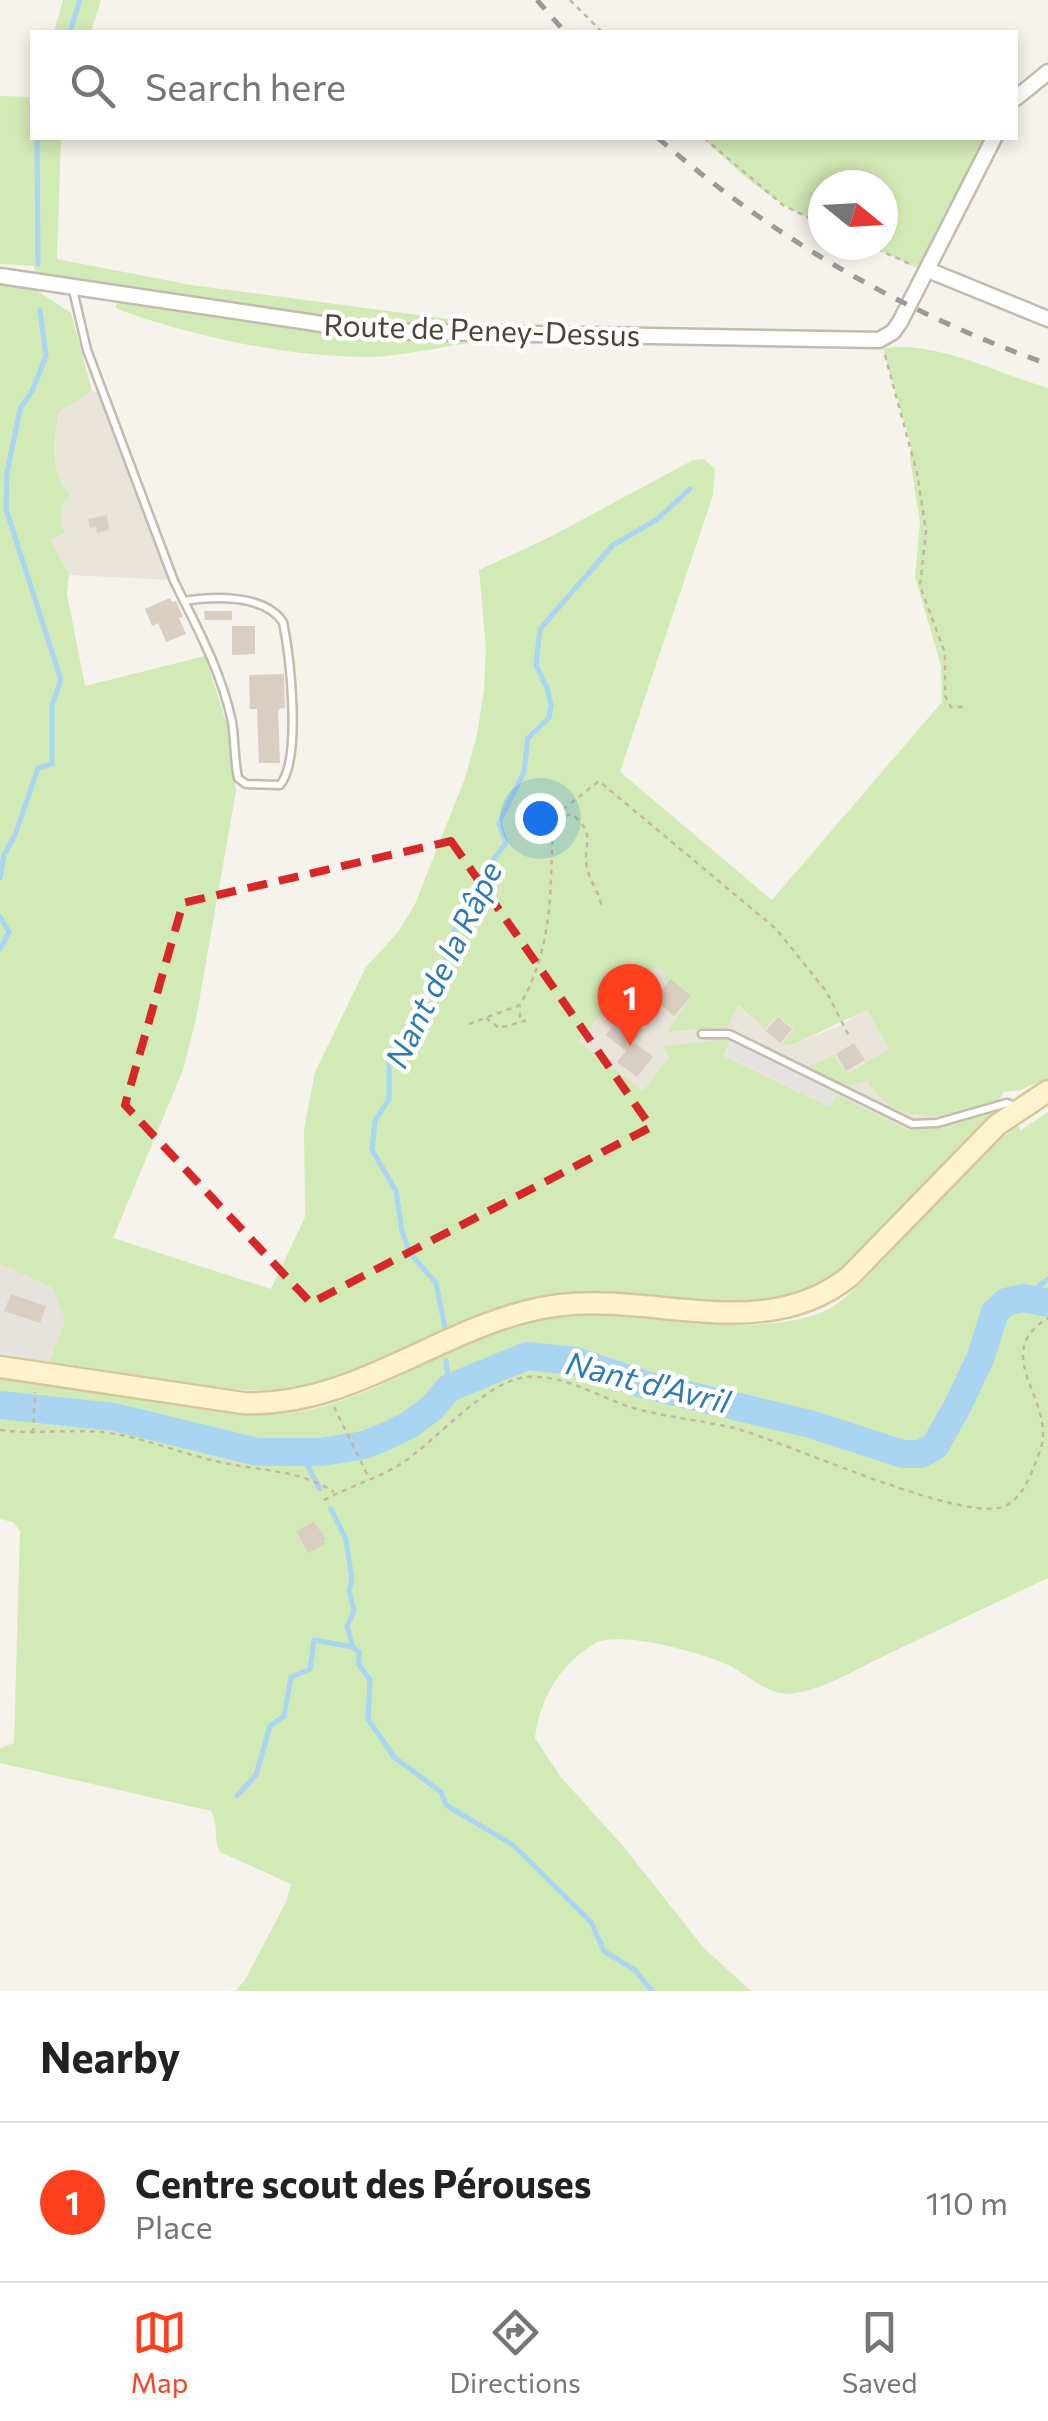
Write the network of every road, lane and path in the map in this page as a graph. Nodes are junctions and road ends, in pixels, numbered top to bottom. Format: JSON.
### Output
{"nodes":[{"id":1,"x":570,"y":0,"type":"edge"},
{"id":2,"x":600,"y":30,"type":"edge"},
{"id":3,"x":1048,"y":72,"type":"edge"},
{"id":4,"x":1018,"y":96,"type":"edge"},
{"id":5,"x":706,"y":140,"type":"edge"},
{"id":6,"x":993,"y":140,"type":"edge"},
{"id":7,"x":808,"y":217,"type":"edge"},
{"id":8,"x":898,"y":258,"type":"edge"},
{"id":9,"x":928,"y":270,"type":"junction"},
{"id":10,"x":0,"y":276,"type":"edge"},
{"id":11,"x":73,"y":288,"type":"junction"},
{"id":12,"x":1048,"y":319,"type":"edge"},
{"id":13,"x":879,"y":340,"type":"junction"},
{"id":14,"x":184,"y":602,"type":"junction"},
{"id":15,"x":967,"y":707,"type":"dead end"},
{"id":16,"x":562,"y":806,"type":"junction"},
{"id":17,"x":602,"y":908,"type":"dead end"},
{"id":18,"x":520,"y":1005,"type":"junction"},
{"id":19,"x":486,"y":1018,"type":"junction"},
{"id":20,"x":468,"y":1024,"type":"dead end"},
{"id":21,"x":702,"y":1034,"type":"dead end"},
{"id":22,"x":850,"y":1036,"type":"dead end"},
{"id":23,"x":1048,"y":1091,"type":"edge"},
{"id":24,"x":1020,"y":1108,"type":"junction"},
{"id":25,"x":1047,"y":1319,"type":"edge"},
{"id":26,"x":0,"y":1367,"type":"edge"},
{"id":27,"x":36,"y":1398,"type":"dead end"},
{"id":28,"x":336,"y":1413,"type":"dead end"},
{"id":29,"x":0,"y":1430,"type":"edge"},
{"id":30,"x":33,"y":1434,"type":"junction"},
{"id":31,"x":1042,"y":1444,"type":"junction"},
{"id":32,"x":1048,"y":1450,"type":"edge"},
{"id":33,"x":369,"y":1478,"type":"junction"},
{"id":34,"x":336,"y":1494,"type":"junction"},
{"id":35,"x":324,"y":1500,"type":"dead end"}],
"edges":[{"from":1,"to":2,"type":"path"},
{"from":3,"to":4,"type":"street"},
{"from":5,"to":7,"type":"path"},
{"from":6,"to":9,"type":"street"},
{"from":8,"to":9,"type":"path"},
{"from":9,"to":12,"type":"street"},
{"from":9,"to":13,"type":"street"},
{"from":10,"to":11,"type":"street","name":"Route de Peney-Dessus"},
{"from":11,"to":13,"type":"street","name":"Route de Peney-Dessus"},
{"from":11,"to":14,"type":"lane"},
{"from":13,"to":15,"type":"path"},
{"from":14,"to":14,"type":"lane"},
{"from":16,"to":17,"type":"path"},
{"from":16,"to":18,"type":"path"},
{"from":16,"to":22,"type":"path"},
{"from":18,"to":19,"type":"path"},
{"from":18,"to":19,"type":"path"},
{"from":19,"to":20,"type":"path"},
{"from":21,"to":24,"type":"lane"},
{"from":23,"to":24,"type":"street"},
{"from":24,"to":26,"type":"street"},
{"from":25,"to":31,"type":"path"},
{"from":27,"to":30,"type":"path"},
{"from":28,"to":33,"type":"path"},
{"from":29,"to":30,"type":"path"},
{"from":30,"to":34,"type":"path"},
{"from":31,"to":32,"type":"path"},
{"from":31,"to":33,"type":"path"},
{"from":33,"to":34,"type":"path"},
{"from":34,"to":35,"type":"path"}]}
